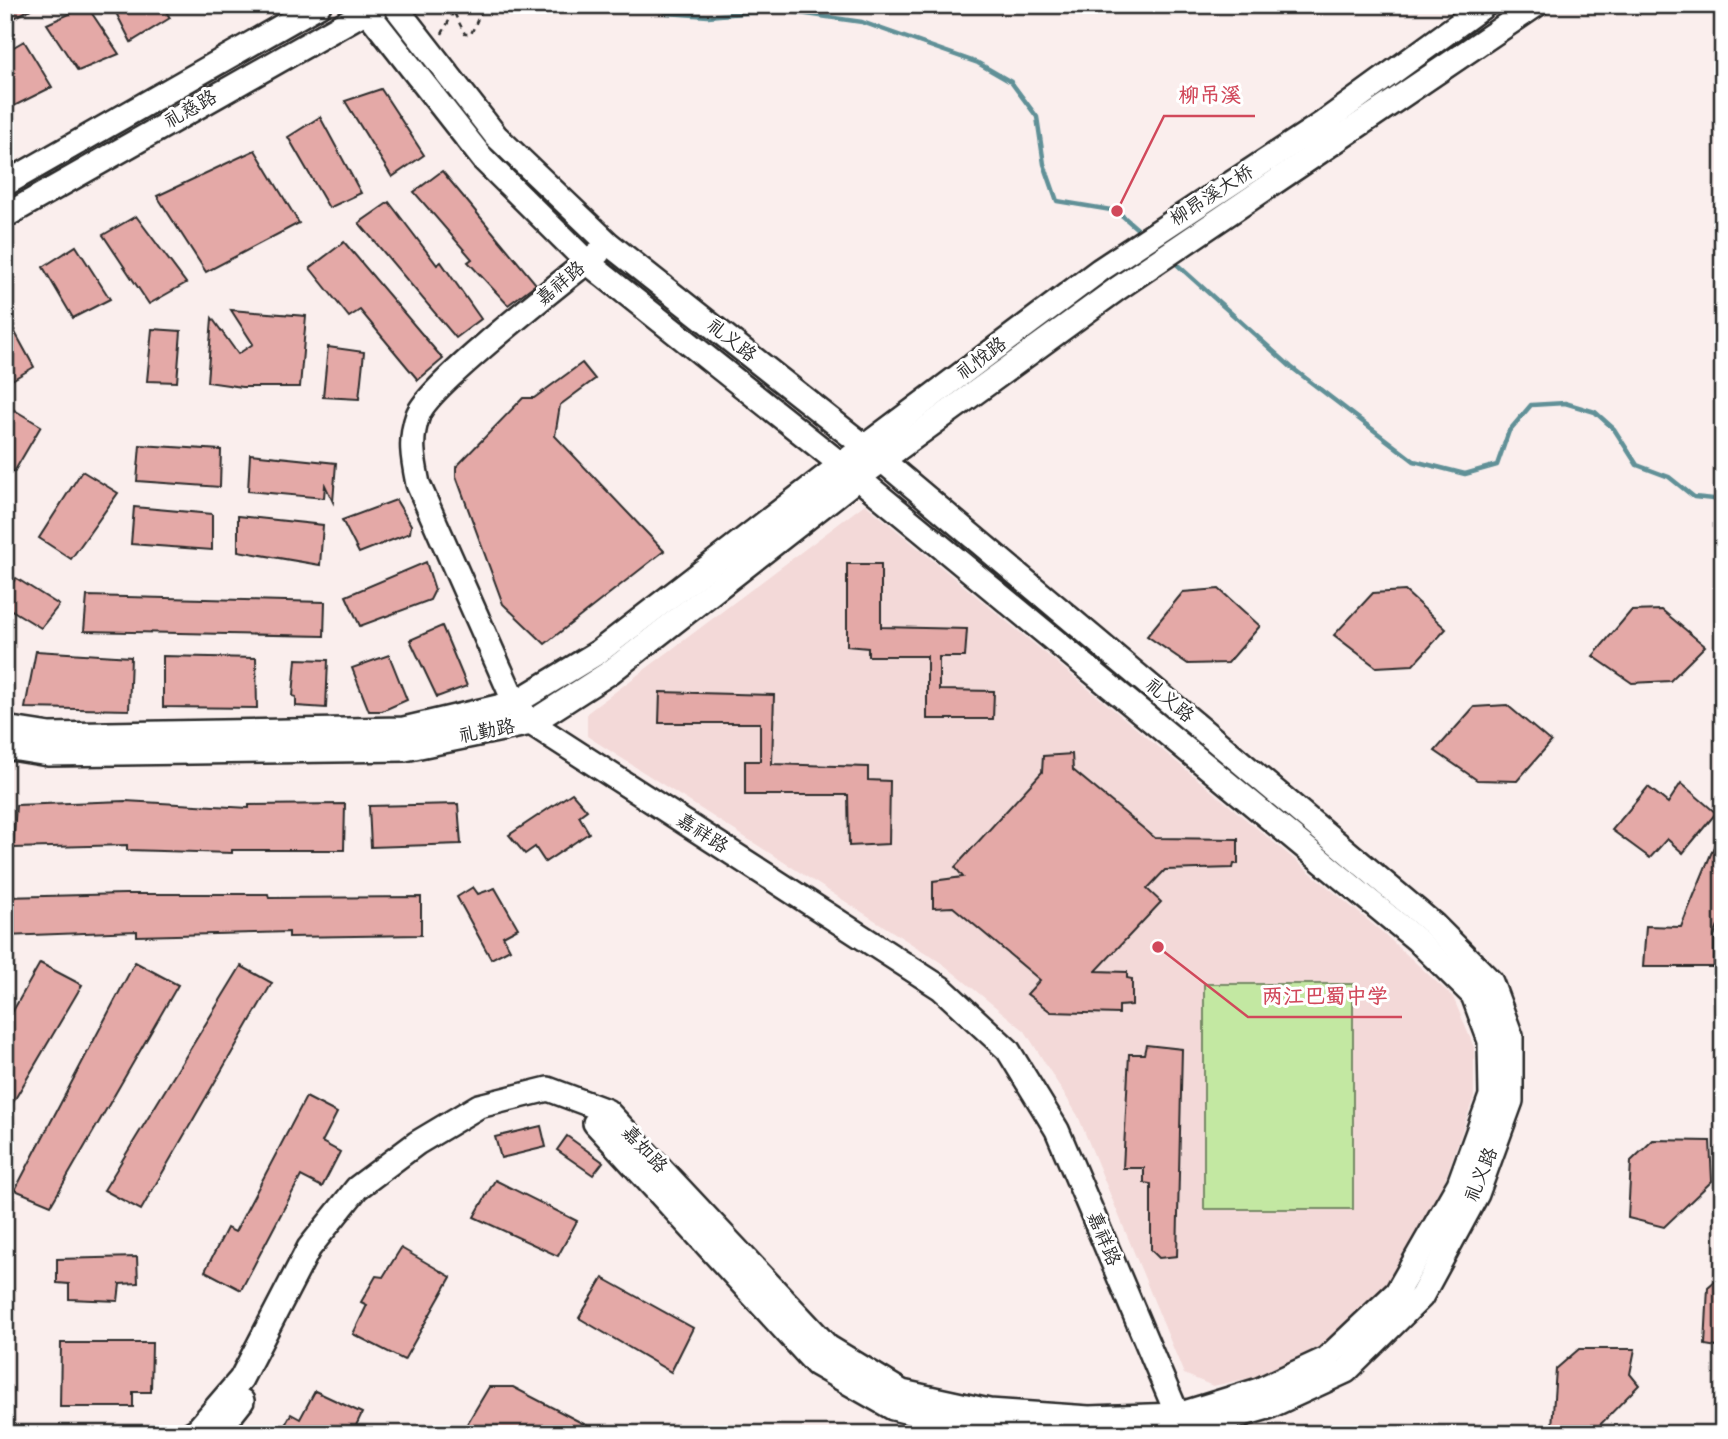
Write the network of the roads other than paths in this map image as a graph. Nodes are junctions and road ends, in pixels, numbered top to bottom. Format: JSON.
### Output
{"nodes":[{"id":1,"x":319,"y":5,"type":"edge"},
{"id":2,"x":394,"y":5,"type":"edge"},
{"id":3,"x":1485,"y":5,"type":"edge"},
{"id":4,"x":1536,"y":5,"type":"edge"},
{"id":5,"x":368,"y":7,"type":"edge"},
{"id":6,"x":5,"y":184,"type":"edge"},
{"id":7,"x":5,"y":216,"type":"edge"},
{"id":8,"x":608,"y":244,"type":"junction"},
{"id":9,"x":587,"y":262,"type":"junction"},
{"id":10,"x":1100,"y":270,"type":"joint"},
{"id":11,"x":1117,"y":289,"type":"joint"},
{"id":12,"x":874,"y":454,"type":"junction"},
{"id":13,"x":849,"y":471,"type":"junction"},
{"id":14,"x":515,"y":703,"type":"junction"},
{"id":15,"x":531,"y":723,"type":"junction"},
{"id":16,"x":5,"y":728,"type":"edge"},
{"id":17,"x":5,"y":747,"type":"edge"},
{"id":18,"x":1181,"y":1423,"type":"junction"},
{"id":19,"x":190,"y":1434,"type":"edge"},
{"id":20,"x":216,"y":1434,"type":"edge"},
{"id":21,"x":1030,"y":1434,"type":"edge"},
{"id":22,"x":1149,"y":1434,"type":"edge"}],
"edges":[{"from":1,"to":6,"type":"main road","name":"礼慈路"},
{"from":2,"to":8,"type":"main road","name":"礼义路"},
{"from":3,"to":10,"type":"main road","name":"柳昂溪大桥"},
{"from":4,"to":11,"type":"main road","name":"柳昂溪大桥"},
{"from":5,"to":7,"type":"main road","name":"礼慈路"},
{"from":5,"to":9,"type":"main road","name":"礼义路"},
{"from":8,"to":9,"type":"main road","name":"嘉祥路"},
{"from":8,"to":12,"type":"main road","name":"礼义路"},
{"from":9,"to":13,"type":"main road","name":"礼义路"},
{"from":9,"to":14,"type":"main road","name":"嘉祥路"},
{"from":10,"to":12,"type":"main road","name":"礼悦路"},
{"from":11,"to":12,"type":"main road","name":"礼悦路"},
{"from":12,"to":13,"type":"main road","name":"礼勤路"},
{"from":12,"to":18,"type":"main road","name":"礼义路"},
{"from":13,"to":14,"type":"main road","name":"礼勤路"},
{"from":13,"to":15,"type":"main road","name":"礼勤路"},
{"from":13,"to":18,"type":"main road","name":"礼义路"},
{"from":14,"to":15,"type":"main road","name":"嘉祥路"},
{"from":14,"to":16,"type":"main road","name":"礼勤路"},
{"from":15,"to":17,"type":"main road","name":"礼勤路"},
{"from":15,"to":18,"type":"main road","name":"嘉祥路"},
{"from":18,"to":19,"type":"main road","name":"嘉如路"},
{"from":18,"to":22,"type":"main road"},
{"from":20,"to":21,"type":"main road","name":"嘉如路"}]}
